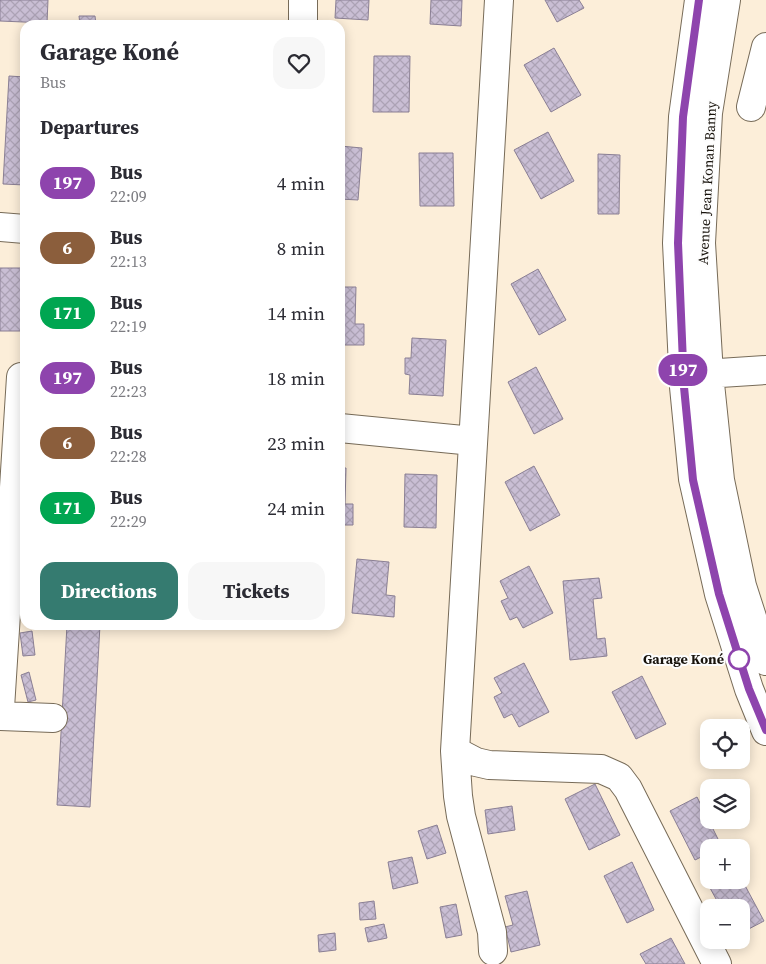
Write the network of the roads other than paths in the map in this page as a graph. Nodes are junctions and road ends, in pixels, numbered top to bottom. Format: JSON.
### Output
{"nodes":[{"id":1,"x":304,"y":0,"type":"edge"},
{"id":2,"x":499,"y":0,"type":"edge"},
{"id":3,"x":699,"y":0,"type":"edge"},
{"id":4,"x":726,"y":0,"type":"edge"},
{"id":5,"x":303,"y":20,"type":"edge"},
{"id":6,"x":766,"y":48,"type":"edge"},
{"id":7,"x":759,"y":106,"type":"edge"},
{"id":8,"x":708,"y":113,"type":"junction"},
{"id":9,"x":0,"y":227,"type":"edge"},
{"id":10,"x":20,"y":229,"type":"edge"},
{"id":11,"x":766,"y":370,"type":"edge"},
{"id":12,"x":696,"y":375,"type":"junction"},
{"id":13,"x":15,"y":376,"type":"edge"},
{"id":14,"x":345,"y":429,"type":"edge"},
{"id":15,"x":473,"y":442,"type":"junction"},
{"id":16,"x":4,"y":575,"type":"edge"},
{"id":17,"x":766,"y":661,"type":"edge"},
{"id":18,"x":757,"y":687,"type":"edge"},
{"id":19,"x":0,"y":708,"type":"edge"},
{"id":20,"x":0,"y":716,"type":"edge"},
{"id":21,"x":53,"y":718,"type":"dead end"},
{"id":22,"x":766,"y":730,"type":"edge"},
{"id":23,"x":455,"y":750,"type":"junction"},
{"id":24,"x":493,"y":951,"type":"dead end"},
{"id":25,"x":717,"y":964,"type":"edge"}],
"edges":[{"from":1,"to":5,"type":"street"},
{"from":2,"to":15,"type":"street"},
{"from":3,"to":12,"type":"street","name":"Avenue Jean Konan Banny"},
{"from":4,"to":8,"type":"street","name":"Avenue Jean Konan Banny"},
{"from":6,"to":7,"type":"street"},
{"from":7,"to":8,"type":"street"},
{"from":8,"to":12,"type":"street","name":"Avenue Jean Konan Banny"},
{"from":9,"to":10,"type":"street"},
{"from":11,"to":12,"type":"street"},
{"from":12,"to":17,"type":"street","name":"Avenue Jean Konan Banny"},
{"from":12,"to":18,"type":"street","name":"Avenue Jean Konan Banny"},
{"from":13,"to":16,"type":"street"},
{"from":14,"to":15,"type":"street"},
{"from":15,"to":23,"type":"street"},
{"from":16,"to":19,"type":"street"},
{"from":18,"to":22,"type":"street","name":"Avenue Jean Konan Banny"},
{"from":20,"to":21,"type":"street"},
{"from":23,"to":24,"type":"street"},
{"from":23,"to":25,"type":"street"}]}
